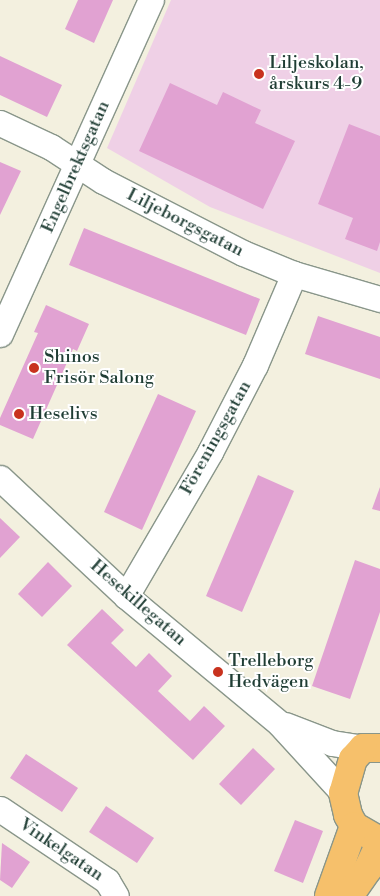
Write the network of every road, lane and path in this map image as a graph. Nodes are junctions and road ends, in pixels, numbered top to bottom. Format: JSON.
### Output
{"nodes":[{"id":1,"x":151,"y":0,"type":"edge"},
{"id":2,"x":0,"y":123,"type":"edge"},
{"id":3,"x":78,"y":165,"type":"junction"},
{"id":4,"x":294,"y":274,"type":"junction"},
{"id":5,"x":380,"y":299,"type":"edge"},
{"id":6,"x":0,"y":334,"type":"edge"},
{"id":7,"x":0,"y":478,"type":"edge"},
{"id":8,"x":126,"y":596,"type":"junction"},
{"id":9,"x":280,"y":724,"type":"junction"},
{"id":10,"x":373,"y":744,"type":"edge"},
{"id":11,"x":344,"y":793,"type":"junction"},
{"id":12,"x":0,"y":810,"type":"edge"},
{"id":13,"x":354,"y":826,"type":"junction"},
{"id":14,"x":380,"y":842,"type":"edge"},
{"id":15,"x":116,"y":896,"type":"edge"},
{"id":16,"x":330,"y":896,"type":"edge"},
{"id":17,"x":349,"y":896,"type":"edge"}],
"edges":[{"from":1,"to":3,"type":"street","name":"Engelbrektsgatan"},
{"from":2,"to":3,"type":"street","name":"Liljeborgsgatan"},
{"from":3,"to":4,"type":"street","name":"Liljeborgsgatan"},
{"from":3,"to":6,"type":"street","name":"Engelbrektsgatan"},
{"from":4,"to":5,"type":"street","name":"Liljeborgsgatan"},
{"from":4,"to":8,"type":"street","name":"Föreningsgatan"},
{"from":7,"to":8,"type":"street","name":"Hesekillegatan"},
{"from":8,"to":9,"type":"street","name":"Hesekillegatan"},
{"from":9,"to":10,"type":"street","name":"Hesekillegatan"},
{"from":9,"to":11,"type":"street","name":"Hesekillegatan"},
{"from":10,"to":11,"type":"main road"},
{"from":11,"to":13,"type":"main road"},
{"from":12,"to":15,"type":"street","name":"Vinkelgatan"},
{"from":13,"to":14,"type":"main road"},
{"from":13,"to":16,"type":"main road"},
{"from":14,"to":17,"type":"main road"}]}
